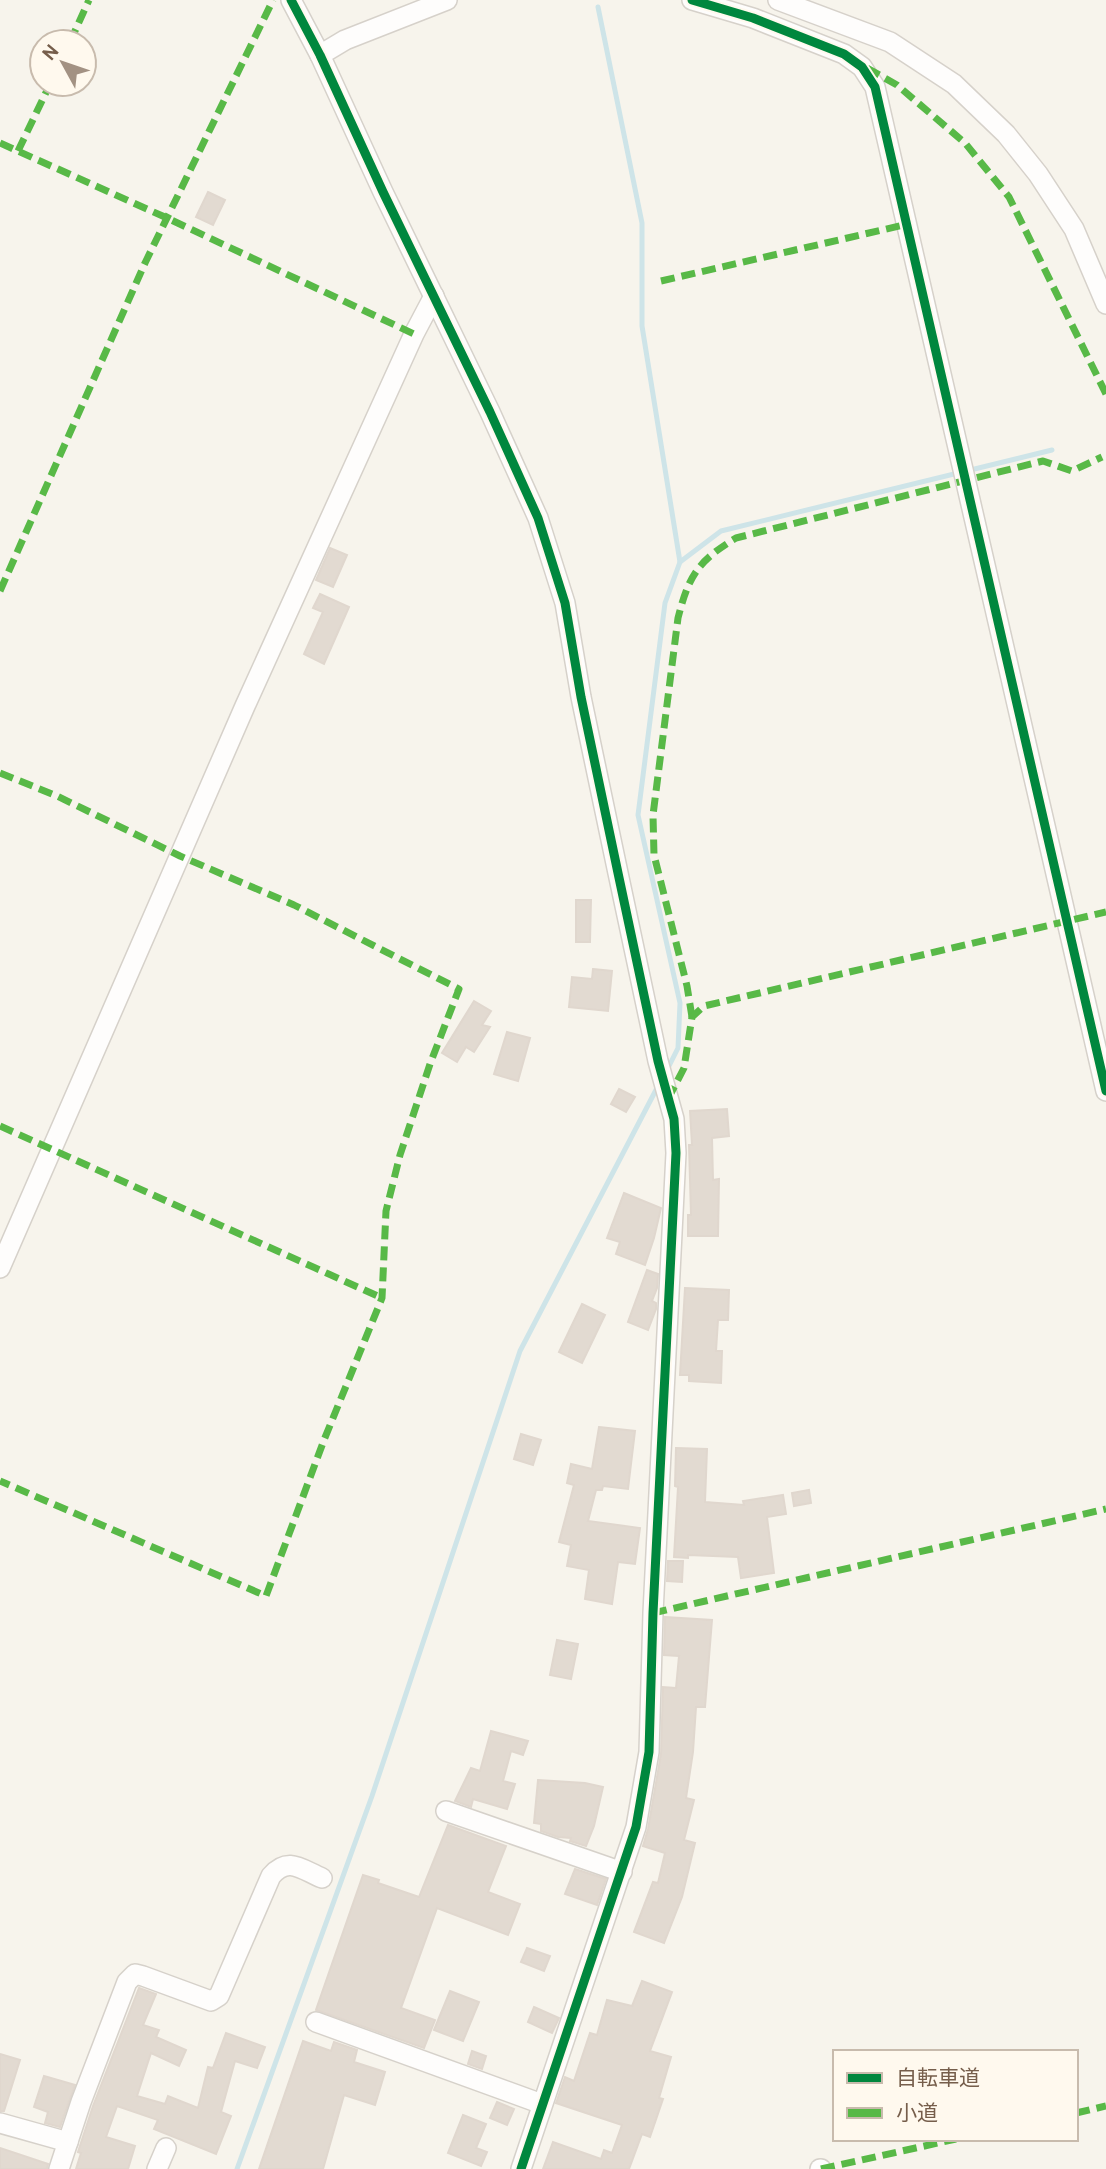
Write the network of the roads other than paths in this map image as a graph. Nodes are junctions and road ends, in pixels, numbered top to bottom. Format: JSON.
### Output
{"nodes":[{"id":1,"x":291,"y":0,"type":"edge"},
{"id":2,"x":447,"y":0,"type":"edge"},
{"id":3,"x":692,"y":0,"type":"edge"},
{"id":4,"x":778,"y":0,"type":"edge"},
{"id":5,"x":320,"y":55,"type":"junction"},
{"id":6,"x":434,"y":296,"type":"junction"},
{"id":7,"x":1106,"y":304,"type":"edge"},
{"id":8,"x":1106,"y":1091,"type":"edge"},
{"id":9,"x":0,"y":1268,"type":"edge"},
{"id":10,"x":446,"y":1811,"type":"dead end"},
{"id":11,"x":622,"y":1872,"type":"junction"},
{"id":12,"x":322,"y":1878,"type":"dead end"},
{"id":13,"x":316,"y":2022,"type":"dead end"},
{"id":14,"x":542,"y":2104,"type":"junction"},
{"id":15,"x":0,"y":2123,"type":"edge"},
{"id":16,"x":68,"y":2142,"type":"junction"},
{"id":17,"x":166,"y":2148,"type":"dead end"},
{"id":18,"x":59,"y":2169,"type":"edge"},
{"id":19,"x":157,"y":2169,"type":"edge"},
{"id":20,"x":521,"y":2169,"type":"edge"}],
"edges":[{"from":1,"to":5,"type":"street"},
{"from":2,"to":5,"type":"street"},
{"from":3,"to":8,"type":"street"},
{"from":4,"to":7,"type":"street"},
{"from":5,"to":6,"type":"street"},
{"from":6,"to":9,"type":"street"},
{"from":6,"to":11,"type":"street"},
{"from":10,"to":11,"type":"street"},
{"from":11,"to":14,"type":"street"},
{"from":12,"to":16,"type":"street"},
{"from":13,"to":14,"type":"street"},
{"from":14,"to":20,"type":"street"},
{"from":15,"to":16,"type":"street"},
{"from":16,"to":18,"type":"street"},
{"from":17,"to":19,"type":"street"}]}
